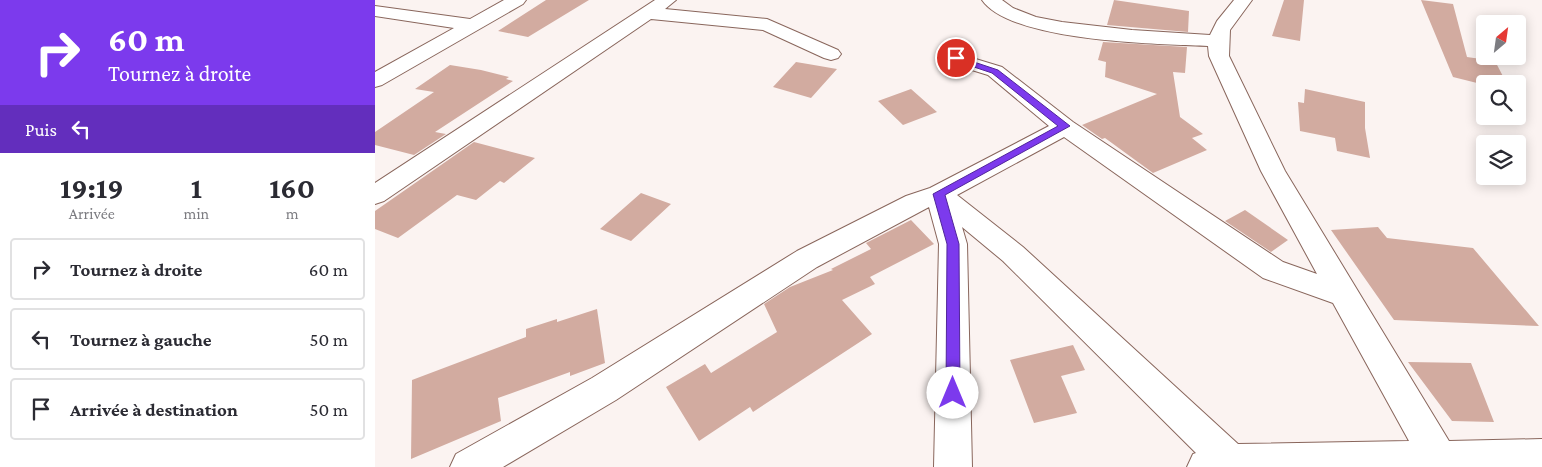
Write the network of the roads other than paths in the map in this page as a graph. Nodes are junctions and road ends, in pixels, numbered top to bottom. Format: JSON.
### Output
{"nodes":[{"id":1,"x":517,"y":0,"type":"edge"},
{"id":2,"x":667,"y":0,"type":"edge"},
{"id":3,"x":991,"y":0,"type":"edge"},
{"id":4,"x":1243,"y":0,"type":"edge"},
{"id":5,"x":375,"y":11,"type":"edge"},
{"id":6,"x":647,"y":13,"type":"junction"},
{"id":7,"x":473,"y":25,"type":"junction"},
{"id":8,"x":1217,"y":41,"type":"junction"},
{"id":9,"x":831,"y":54,"type":"dead end"},
{"id":10,"x":956,"y":58,"type":"dead end"},
{"id":11,"x":375,"y":81,"type":"edge"},
{"id":12,"x":1065,"y":126,"type":"junction"},
{"id":13,"x":939,"y":194,"type":"junction"},
{"id":14,"x":375,"y":195,"type":"edge"},
{"id":15,"x":1344,"y":295,"type":"junction"},
{"id":16,"x":1542,"y":457,"type":"edge"},
{"id":17,"x":1439,"y":459,"type":"junction"},
{"id":18,"x":1218,"y":464,"type":"edge"},
{"id":19,"x":1313,"y":464,"type":"edge"},
{"id":20,"x":469,"y":467,"type":"edge"},
{"id":21,"x":953,"y":467,"type":"edge"}],
"edges":[{"from":1,"to":7,"type":"street"},
{"from":2,"to":6,"type":"street"},
{"from":3,"to":8,"type":"street"},
{"from":4,"to":8,"type":"street"},
{"from":5,"to":7,"type":"street"},
{"from":6,"to":9,"type":"street"},
{"from":6,"to":14,"type":"street"},
{"from":7,"to":11,"type":"street"},
{"from":8,"to":15,"type":"street"},
{"from":10,"to":12,"type":"street"},
{"from":12,"to":13,"type":"street"},
{"from":12,"to":15,"type":"street"},
{"from":13,"to":18,"type":"street"},
{"from":13,"to":20,"type":"street"},
{"from":13,"to":21,"type":"street"},
{"from":15,"to":17,"type":"street"},
{"from":16,"to":17,"type":"street"},
{"from":17,"to":19,"type":"street"},
{"from":18,"to":19,"type":"street"}]}
